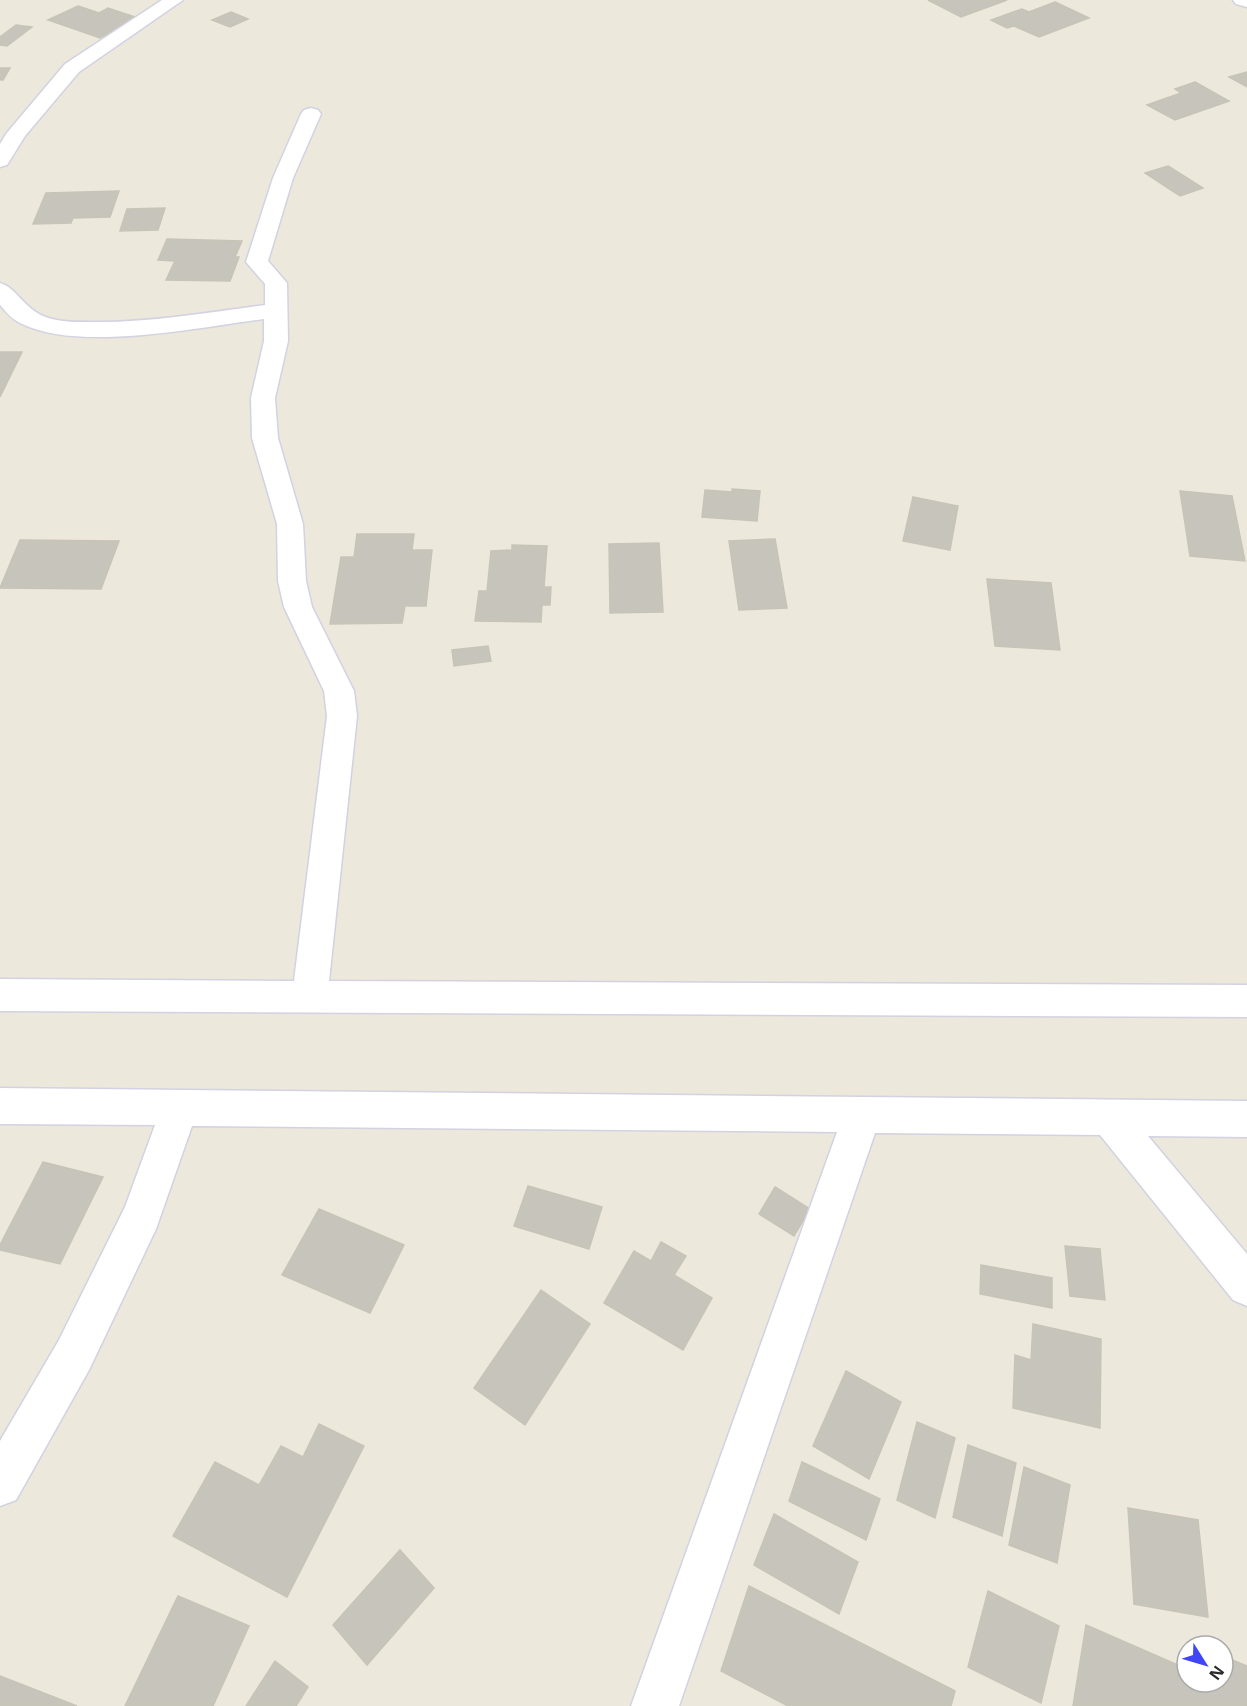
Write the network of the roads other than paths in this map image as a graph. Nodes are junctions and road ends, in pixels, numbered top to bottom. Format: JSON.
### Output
{"nodes":[{"id":1,"x":174,"y":0,"type":"edge"},
{"id":2,"x":1242,"y":0,"type":"edge"},
{"id":3,"x":1247,"y":2,"type":"edge"},
{"id":4,"x":311,"y":114,"type":"dead end"},
{"id":5,"x":0,"y":161,"type":"edge"},
{"id":6,"x":2,"y":295,"type":"edge"},
{"id":7,"x":275,"y":311,"type":"junction"},
{"id":8,"x":0,"y":994,"type":"edge"},
{"id":9,"x":310,"y":996,"type":"junction"},
{"id":10,"x":1247,"y":1001,"type":"edge"},
{"id":11,"x":0,"y":1106,"type":"edge"},
{"id":12,"x":180,"y":1107,"type":"junction"},
{"id":13,"x":863,"y":1114,"type":"junction"},
{"id":14,"x":1109,"y":1117,"type":"junction"},
{"id":15,"x":1247,"y":1119,"type":"edge"},
{"id":16,"x":1247,"y":1286,"type":"edge"},
{"id":17,"x":0,"y":1484,"type":"edge"},
{"id":18,"x":655,"y":1706,"type":"edge"}],
"edges":[{"from":1,"to":5,"type":"street"},
{"from":2,"to":3,"type":"street"},
{"from":4,"to":7,"type":"street"},
{"from":6,"to":7,"type":"street"},
{"from":7,"to":9,"type":"street"},
{"from":8,"to":9,"type":"street"},
{"from":9,"to":10,"type":"street"},
{"from":11,"to":12,"type":"street"},
{"from":12,"to":13,"type":"street"},
{"from":12,"to":17,"type":"street"},
{"from":13,"to":14,"type":"street"},
{"from":13,"to":18,"type":"street"},
{"from":14,"to":15,"type":"street"},
{"from":14,"to":16,"type":"street"}]}
